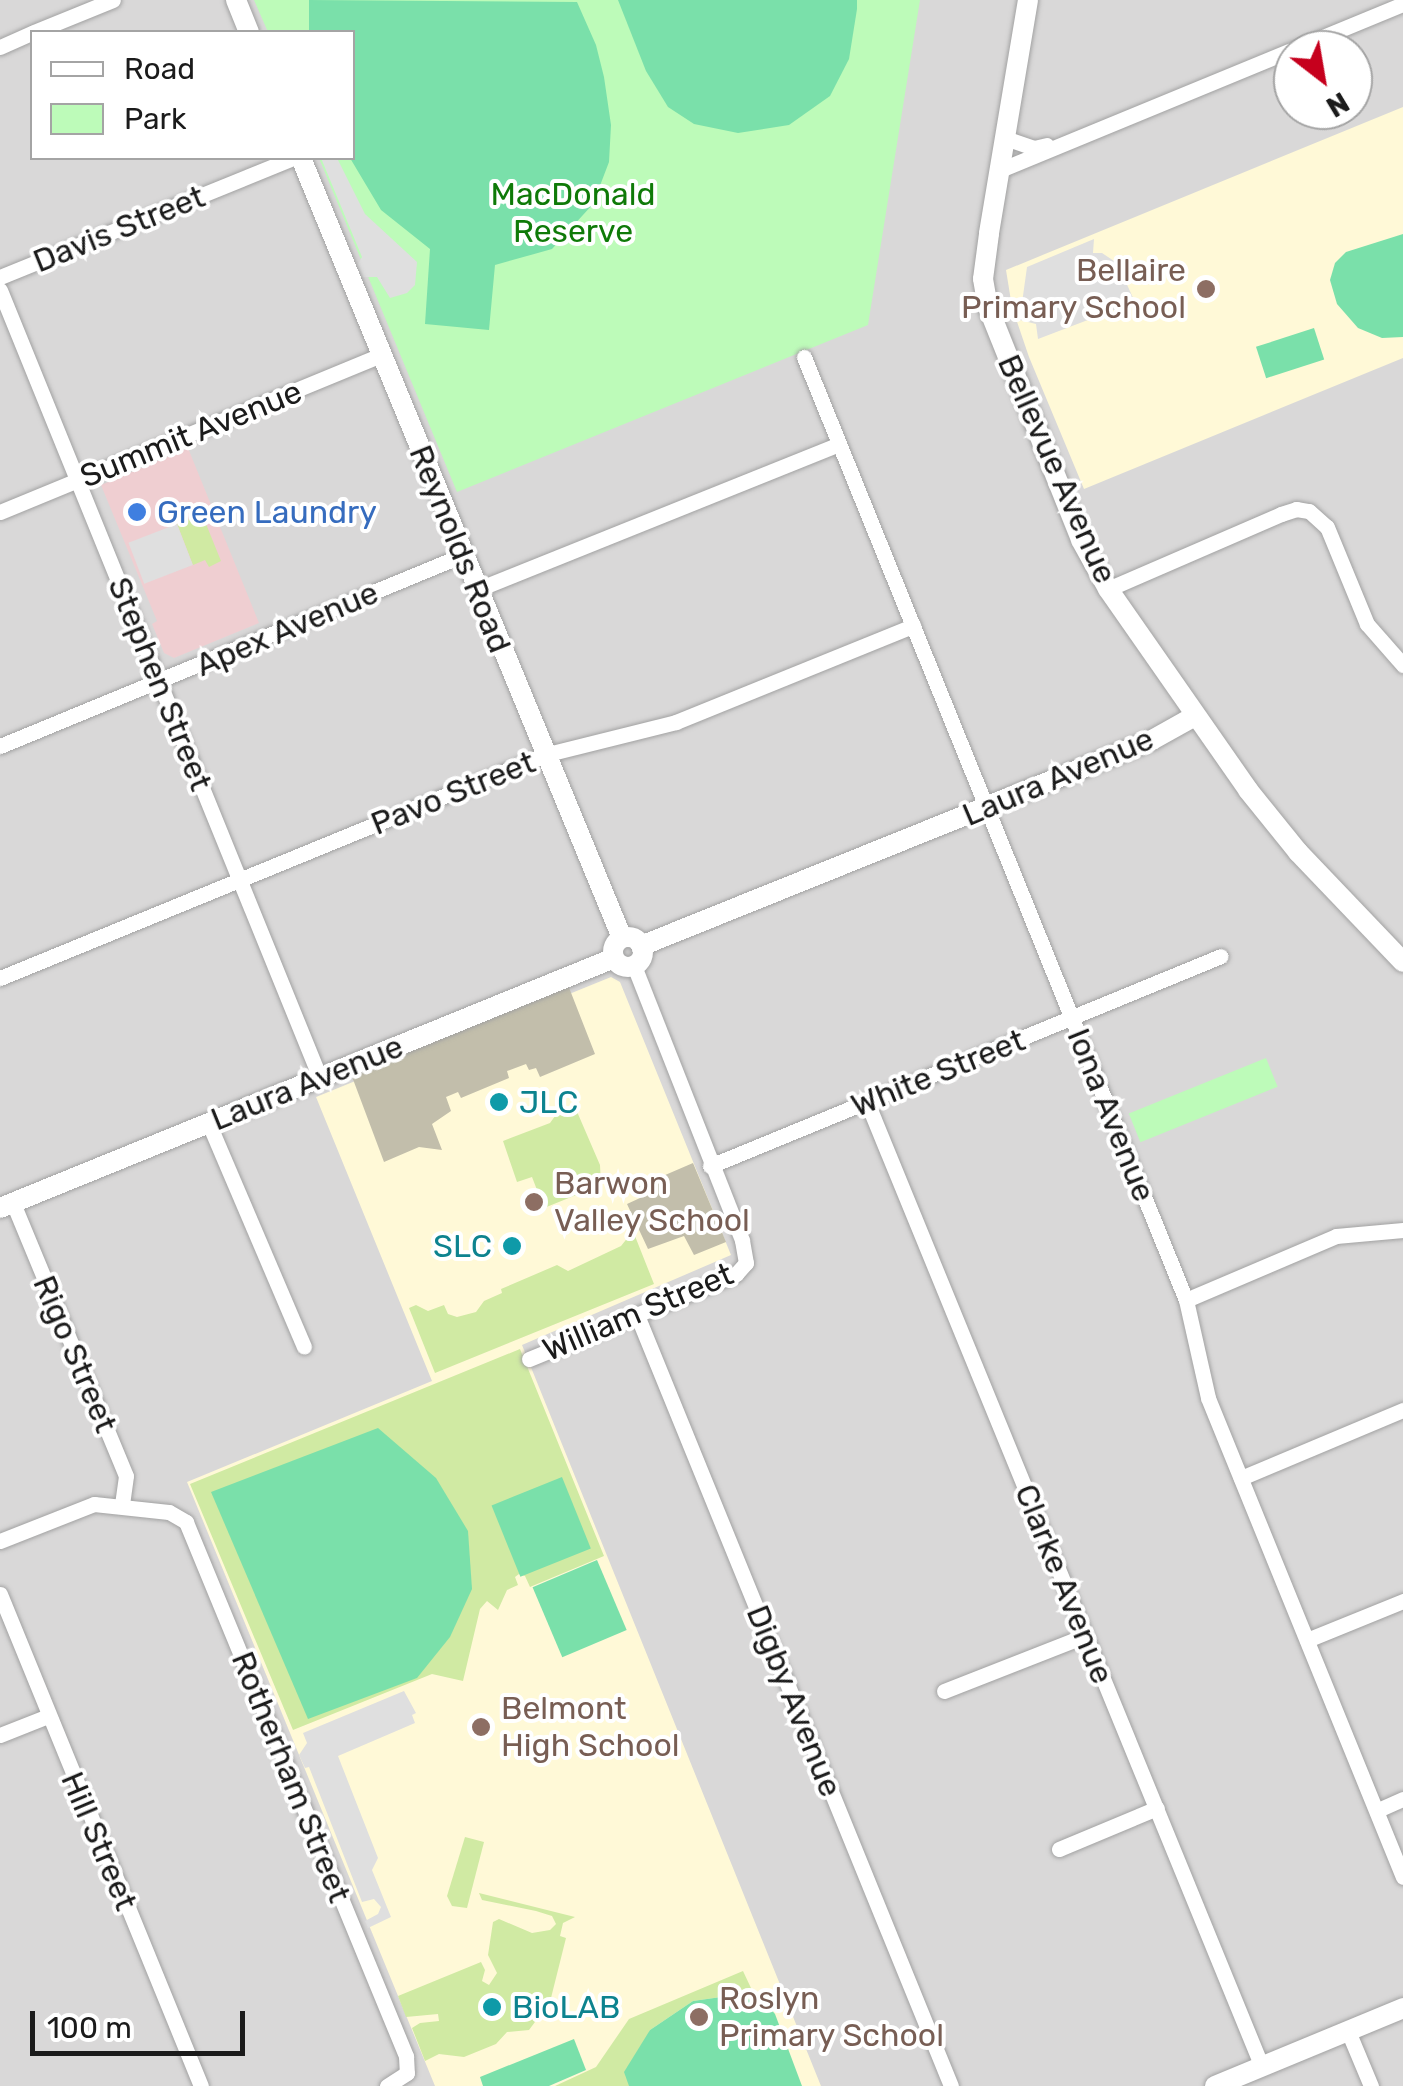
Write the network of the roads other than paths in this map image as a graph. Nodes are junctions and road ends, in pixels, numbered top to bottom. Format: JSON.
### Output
{"nodes":[{"id":1,"x":113,"y":0,"type":"edge"},
{"id":2,"x":236,"y":0,"type":"edge"},
{"id":3,"x":1028,"y":0,"type":"edge"},
{"id":4,"x":1403,"y":4,"type":"edge"},
{"id":5,"x":40,"y":30,"type":"edge"},
{"id":6,"x":249,"y":30,"type":"edge"},
{"id":7,"x":30,"y":34,"type":"edge"},
{"id":8,"x":0,"y":46,"type":"edge"},
{"id":9,"x":1005,"y":138,"type":"junction"},
{"id":10,"x":1056,"y":144,"type":"junction"},
{"id":11,"x":288,"y":160,"type":"edge"},
{"id":12,"x":302,"y":160,"type":"edge"},
{"id":13,"x":1000,"y":170,"type":"junction"},
{"id":14,"x":0,"y":277,"type":"edge"},
{"id":15,"x":0,"y":290,"type":"edge"},
{"id":16,"x":381,"y":356,"type":"junction"},
{"id":17,"x":804,"y":357,"type":"dead end"},
{"id":18,"x":839,"y":444,"type":"junction"},
{"id":19,"x":77,"y":480,"type":"junction"},
{"id":20,"x":0,"y":512,"type":"edge"},
{"id":21,"x":462,"y":556,"type":"junction"},
{"id":22,"x":1108,"y":589,"type":"junction"},
{"id":23,"x":476,"y":590,"type":"junction"},
{"id":24,"x":913,"y":626,"type":"junction"},
{"id":25,"x":1403,"y":665,"type":"edge"},
{"id":26,"x":159,"y":682,"type":"junction"},
{"id":27,"x":1195,"y":716,"type":"junction"},
{"id":28,"x":0,"y":746,"type":"edge"},
{"id":29,"x":544,"y":755,"type":"junction"},
{"id":30,"x":986,"y":808,"type":"junction"},
{"id":31,"x":240,"y":881,"type":"junction"},
{"id":32,"x":628,"y":952,"type":"junction"},
{"id":33,"x":1220,"y":956,"type":"dead end"},
{"id":34,"x":1403,"y":962,"type":"edge"},
{"id":35,"x":0,"y":978,"type":"edge"},
{"id":36,"x":1072,"y":1017,"type":"junction"},
{"id":37,"x":320,"y":1078,"type":"junction"},
{"id":38,"x":867,"y":1102,"type":"junction"},
{"id":39,"x":209,"y":1124,"type":"junction"},
{"id":40,"x":710,"y":1166,"type":"junction"},
{"id":41,"x":6,"y":1206,"type":"edge"},
{"id":42,"x":1403,"y":1230,"type":"edge"},
{"id":43,"x":746,"y":1264,"type":"joint"},
{"id":44,"x":1186,"y":1300,"type":"junction"},
{"id":45,"x":637,"y":1316,"type":"junction"},
{"id":46,"x":304,"y":1347,"type":"dead end"},
{"id":47,"x":529,"y":1359,"type":"dead end"},
{"id":48,"x":1403,"y":1410,"type":"edge"},
{"id":49,"x":1241,"y":1478,"type":"junction"},
{"id":50,"x":122,"y":1506,"type":"junction"},
{"id":51,"x":0,"y":1541,"type":"edge"},
{"id":52,"x":0,"y":1594,"type":"edge"},
{"id":53,"x":1403,"y":1601,"type":"edge"},
{"id":54,"x":1084,"y":1636,"type":"junction"},
{"id":55,"x":1307,"y":1640,"type":"junction"},
{"id":56,"x":944,"y":1690,"type":"dead end"},
{"id":57,"x":48,"y":1716,"type":"junction"},
{"id":58,"x":0,"y":1735,"type":"edge"},
{"id":59,"x":1403,"y":1799,"type":"edge"},
{"id":60,"x":1157,"y":1808,"type":"junction"},
{"id":61,"x":1378,"y":1810,"type":"junction"},
{"id":62,"x":1059,"y":1849,"type":"dead end"},
{"id":63,"x":1403,"y":1877,"type":"edge"},
{"id":64,"x":1403,"y":2008,"type":"edge"},
{"id":65,"x":1348,"y":2031,"type":"junction"},
{"id":66,"x":1262,"y":2066,"type":"junction"},
{"id":67,"x":201,"y":2086,"type":"edge"},
{"id":68,"x":388,"y":2086,"type":"edge"},
{"id":69,"x":951,"y":2086,"type":"edge"},
{"id":70,"x":1215,"y":2086,"type":"edge"},
{"id":71,"x":1371,"y":2086,"type":"edge"}],
"edges":[{"from":1,"to":5,"type":"street"},
{"from":2,"to":6,"type":"street"},
{"from":3,"to":9,"type":"street","name":"Bellevue Avenue"},
{"from":4,"to":10,"type":"street"},
{"from":7,"to":8,"type":"street"},
{"from":9,"to":10,"type":"street"},
{"from":9,"to":13,"type":"street","name":"Bellevue Avenue"},
{"from":10,"to":13,"type":"street"},
{"from":11,"to":14,"type":"street","name":"Davis Street"},
{"from":12,"to":16,"type":"street","name":"Reynolds Road"},
{"from":13,"to":22,"type":"street","name":"Bellevue Avenue"},
{"from":15,"to":19,"type":"street","name":"Stephen Street"},
{"from":16,"to":19,"type":"street","name":"Summit Avenue"},
{"from":16,"to":21,"type":"street","name":"Reynolds Road"},
{"from":17,"to":18,"type":"street","name":"Iona Avenue"},
{"from":18,"to":23,"type":"street"},
{"from":18,"to":24,"type":"street","name":"Iona Avenue"},
{"from":19,"to":20,"type":"street","name":"Summit Avenue"},
{"from":19,"to":26,"type":"street","name":"Stephen Street"},
{"from":21,"to":23,"type":"street","name":"Reynolds Road"},
{"from":21,"to":26,"type":"street","name":"Apex Avenue"},
{"from":22,"to":25,"type":"street"},
{"from":22,"to":27,"type":"street","name":"Bellevue Avenue"},
{"from":23,"to":29,"type":"street","name":"Reynolds Road"},
{"from":24,"to":29,"type":"street","name":"Pavo Street"},
{"from":24,"to":30,"type":"street","name":"Iona Avenue"},
{"from":26,"to":28,"type":"street","name":"Apex Avenue"},
{"from":26,"to":31,"type":"street","name":"Stephen Street"},
{"from":27,"to":30,"type":"street","name":"Laura Avenue"},
{"from":27,"to":34,"type":"street","name":"Bellevue Avenue"},
{"from":29,"to":31,"type":"street","name":"Pavo Street"},
{"from":29,"to":32,"type":"street","name":"Reynolds Road"},
{"from":30,"to":32,"type":"street","name":"Laura Avenue"},
{"from":30,"to":36,"type":"street","name":"Iona Avenue"},
{"from":31,"to":35,"type":"street","name":"Pavo Street"},
{"from":31,"to":37,"type":"street","name":"Stephen Street"},
{"from":32,"to":37,"type":"street","name":"Laura Avenue"},
{"from":32,"to":40,"type":"street","name":"Reynolds Road"},
{"from":33,"to":36,"type":"street","name":"White Street"},
{"from":36,"to":38,"type":"street","name":"White Street"},
{"from":36,"to":44,"type":"street","name":"Iona Avenue"},
{"from":37,"to":39,"type":"street","name":"Laura Avenue"},
{"from":38,"to":40,"type":"street","name":"White Street"},
{"from":38,"to":54,"type":"street","name":"Clarke Avenue"},
{"from":39,"to":41,"type":"street","name":"Laura Avenue"},
{"from":39,"to":46,"type":"street"},
{"from":40,"to":43,"type":"street","name":"Reynolds Road"},
{"from":41,"to":50,"type":"street","name":"Rigo Street"},
{"from":42,"to":44,"type":"street"},
{"from":43,"to":45,"type":"street","name":"William Street"},
{"from":44,"to":49,"type":"street","name":"Iona Avenue"},
{"from":45,"to":47,"type":"street","name":"William Street"},
{"from":45,"to":69,"type":"street","name":"Digby Avenue"},
{"from":48,"to":49,"type":"street"},
{"from":49,"to":55,"type":"street","name":"Iona Avenue"},
{"from":50,"to":51,"type":"street"},
{"from":50,"to":68,"type":"street","name":"Rotherham Street"},
{"from":52,"to":57,"type":"street","name":"Hill Street"},
{"from":53,"to":55,"type":"street"},
{"from":54,"to":56,"type":"street"},
{"from":54,"to":60,"type":"street","name":"Clarke Avenue"},
{"from":55,"to":61,"type":"street","name":"Iona Avenue"},
{"from":57,"to":58,"type":"street"},
{"from":57,"to":67,"type":"street","name":"Hill Street"},
{"from":59,"to":61,"type":"street"},
{"from":60,"to":62,"type":"street"},
{"from":60,"to":66,"type":"street","name":"Clarke Avenue"},
{"from":61,"to":63,"type":"street","name":"Iona Avenue"},
{"from":64,"to":65,"type":"street"},
{"from":65,"to":66,"type":"street"},
{"from":65,"to":71,"type":"street"},
{"from":66,"to":70,"type":"street"}]}
